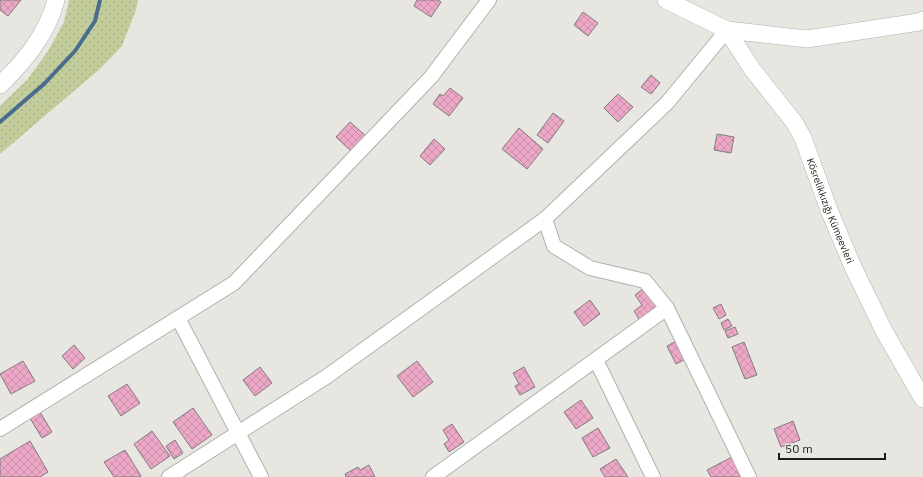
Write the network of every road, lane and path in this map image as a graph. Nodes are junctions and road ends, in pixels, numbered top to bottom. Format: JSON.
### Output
{"nodes":[{"id":1,"x":56,"y":0,"type":"edge"},
{"id":2,"x":489,"y":0,"type":"edge"},
{"id":3,"x":666,"y":0,"type":"edge"},
{"id":4,"x":923,"y":20,"type":"edge"},
{"id":5,"x":727,"y":30,"type":"junction"},
{"id":6,"x":0,"y":86,"type":"edge"},
{"id":7,"x":545,"y":219,"type":"junction"},
{"id":8,"x":668,"y":308,"type":"junction"},
{"id":9,"x":178,"y":318,"type":"junction"},
{"id":10,"x":596,"y":360,"type":"junction"},
{"id":11,"x":923,"y":398,"type":"edge"},
{"id":12,"x":0,"y":430,"type":"edge"},
{"id":13,"x":238,"y":433,"type":"junction"},
{"id":14,"x":651,"y":476,"type":"edge"},
{"id":15,"x":169,"y":477,"type":"edge"},
{"id":16,"x":261,"y":477,"type":"edge"},
{"id":17,"x":433,"y":477,"type":"edge"},
{"id":18,"x":749,"y":477,"type":"edge"}],
"edges":[{"from":1,"to":6,"type":"street"},
{"from":2,"to":9,"type":"street"},
{"from":3,"to":5,"type":"street"},
{"from":4,"to":5,"type":"street"},
{"from":5,"to":7,"type":"street"},
{"from":5,"to":11,"type":"street","name":"Kösrelikkızığı Kümeevleri"},
{"from":7,"to":8,"type":"street"},
{"from":7,"to":13,"type":"street"},
{"from":8,"to":10,"type":"street"},
{"from":8,"to":18,"type":"street"},
{"from":9,"to":12,"type":"street"},
{"from":9,"to":13,"type":"street"},
{"from":10,"to":14,"type":"street"},
{"from":10,"to":17,"type":"street"},
{"from":13,"to":15,"type":"street"},
{"from":13,"to":16,"type":"street"}]}
